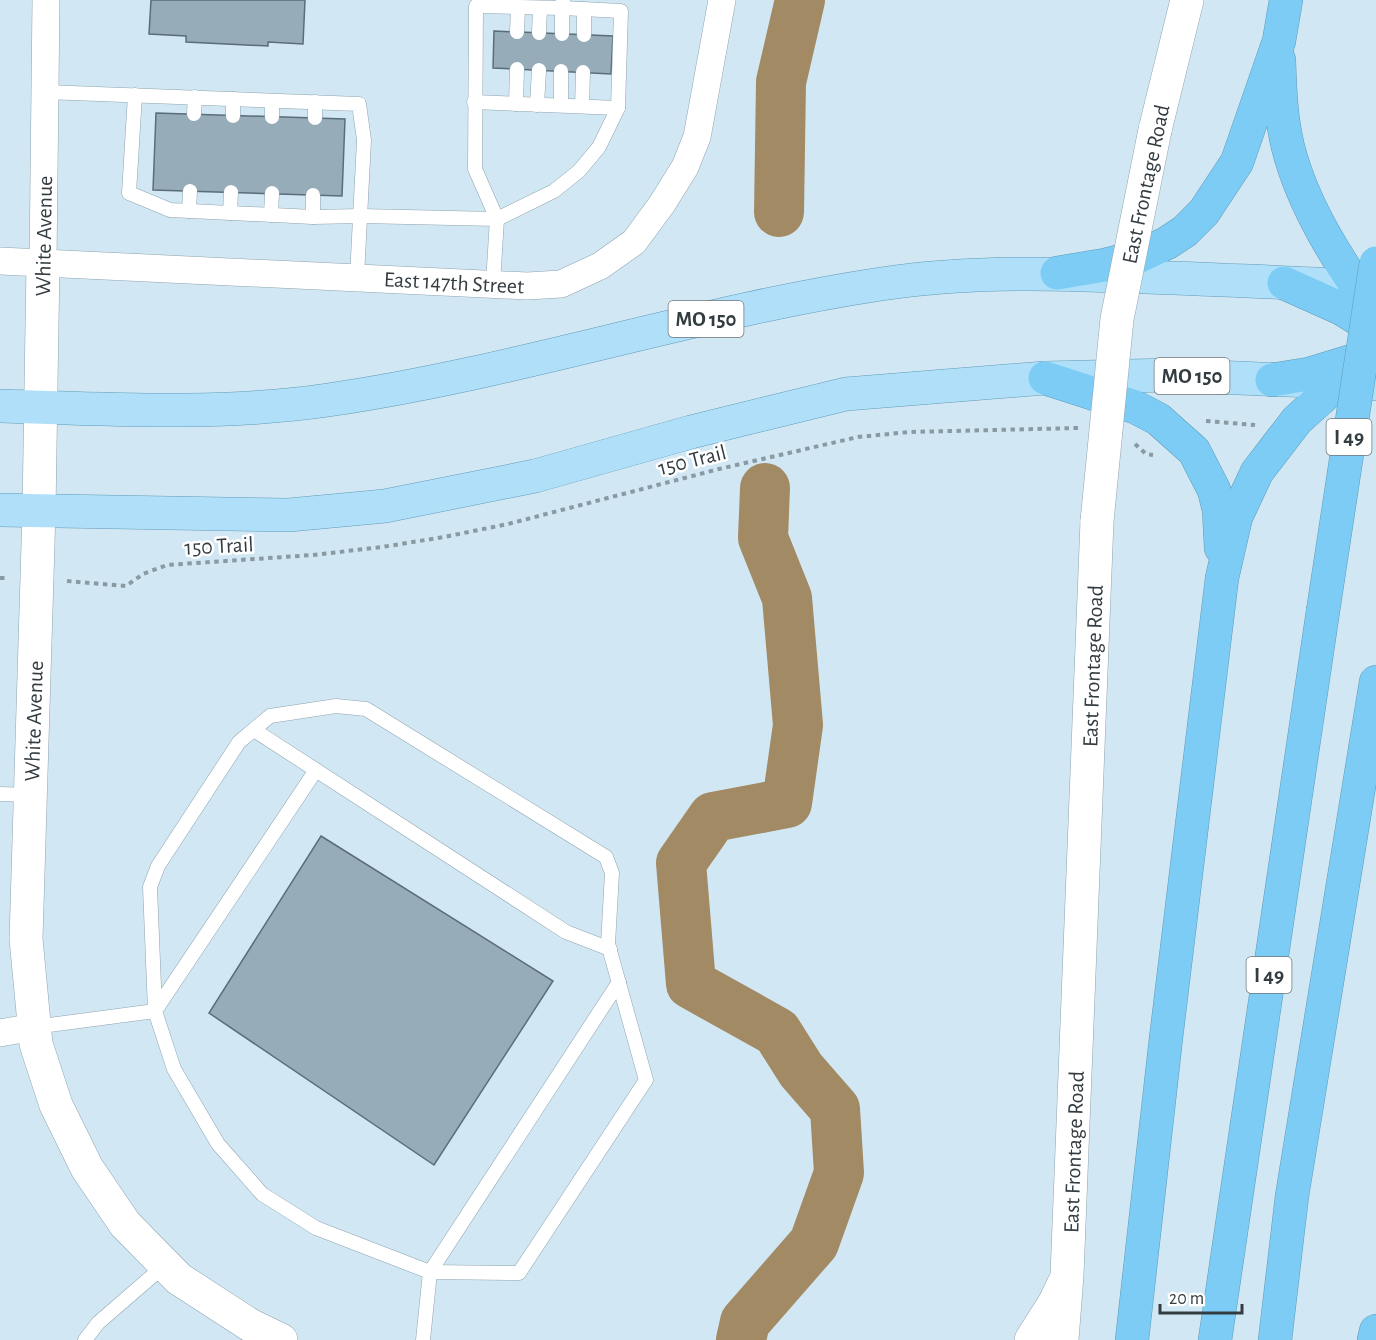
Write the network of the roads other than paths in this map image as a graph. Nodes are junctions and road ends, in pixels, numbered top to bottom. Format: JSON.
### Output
{"nodes":[{"id":1,"x":46,"y":0,"type":"edge"},
{"id":2,"x":722,"y":0,"type":"edge"},
{"id":3,"x":1187,"y":0,"type":"edge"},
{"id":4,"x":1287,"y":0,"type":"edge"},
{"id":5,"x":562,"y":4,"type":"edge"},
{"id":6,"x":518,"y":7,"type":"junction"},
{"id":7,"x":540,"y":8,"type":"junction"},
{"id":8,"x":584,"y":9,"type":"junction"},
{"id":9,"x":517,"y":32,"type":"dead end"},
{"id":10,"x":539,"y":33,"type":"dead end"},
{"id":11,"x":562,"y":34,"type":"dead end"},
{"id":12,"x":584,"y":35,"type":"dead end"},
{"id":13,"x":1279,"y":41,"type":"junction"},
{"id":14,"x":517,"y":69,"type":"dead end"},
{"id":15,"x":539,"y":70,"type":"dead end"},
{"id":16,"x":561,"y":71,"type":"dead end"},
{"id":17,"x":583,"y":72,"type":"dead end"},
{"id":18,"x":45,"y":92,"type":"junction"},
{"id":19,"x":135,"y":95,"type":"junction"},
{"id":20,"x":195,"y":97,"type":"junction"},
{"id":21,"x":233,"y":99,"type":"junction"},
{"id":22,"x":272,"y":101,"type":"junction"},
{"id":23,"x":315,"y":102,"type":"junction"},
{"id":24,"x":474,"y":102,"type":"junction"},
{"id":25,"x":516,"y":104,"type":"junction"},
{"id":26,"x":537,"y":105,"type":"junction"},
{"id":27,"x":561,"y":105,"type":"junction"},
{"id":28,"x":582,"y":106,"type":"junction"},
{"id":29,"x":618,"y":108,"type":"junction"},
{"id":30,"x":194,"y":114,"type":"dead end"},
{"id":31,"x":233,"y":116,"type":"dead end"},
{"id":32,"x":272,"y":117,"type":"dead end"},
{"id":33,"x":315,"y":118,"type":"dead end"},
{"id":34,"x":190,"y":191,"type":"dead end"},
{"id":35,"x":231,"y":192,"type":"dead end"},
{"id":36,"x":272,"y":193,"type":"dead end"},
{"id":37,"x":314,"y":195,"type":"dead end"},
{"id":38,"x":189,"y":211,"type":"junction"},
{"id":39,"x":230,"y":213,"type":"junction"},
{"id":40,"x":272,"y":215,"type":"junction"},
{"id":41,"x":360,"y":216,"type":"junction"},
{"id":42,"x":313,"y":217,"type":"junction"},
{"id":43,"x":497,"y":219,"type":"junction"},
{"id":44,"x":0,"y":261,"type":"edge"},
{"id":45,"x":43,"y":264,"type":"junction"},
{"id":46,"x":1057,"y":273,"type":"junction"},
{"id":47,"x":357,"y":277,"type":"junction"},
{"id":48,"x":1369,"y":278,"type":"edge"},
{"id":49,"x":1284,"y":283,"type":"junction"},
{"id":50,"x":493,"y":284,"type":"junction"},
{"id":51,"x":1376,"y":314,"type":"edge"},
{"id":52,"x":1376,"y":330,"type":"edge"},
{"id":53,"x":1376,"y":353,"type":"edge"},
{"id":54,"x":1376,"y":359,"type":"edge"},
{"id":55,"x":1045,"y":378,"type":"junction"},
{"id":56,"x":1272,"y":380,"type":"junction"},
{"id":57,"x":1338,"y":383,"type":"junction"},
{"id":58,"x":1376,"y":384,"type":"edge"},
{"id":59,"x":0,"y":406,"type":"edge"},
{"id":60,"x":41,"y":407,"type":"junction"},
{"id":61,"x":0,"y":510,"type":"edge"},
{"id":62,"x":39,"y":512,"type":"junction"},
{"id":63,"x":1222,"y":578,"type":"junction"},
{"id":64,"x":1376,"y":682,"type":"edge"},
{"id":65,"x":254,"y":730,"type":"junction"},
{"id":66,"x":316,"y":770,"type":"junction"},
{"id":67,"x":15,"y":795,"type":"edge"},
{"id":68,"x":610,"y":950,"type":"junction"},
{"id":69,"x":619,"y":982,"type":"junction"},
{"id":70,"x":155,"y":1011,"type":"junction"},
{"id":71,"x":34,"y":1027,"type":"junction"},
{"id":72,"x":0,"y":1033,"type":"edge"},
{"id":73,"x":165,"y":1265,"type":"junction"},
{"id":74,"x":430,"y":1272,"type":"junction"},
{"id":75,"x":1067,"y":1275,"type":"junction"},
{"id":76,"x":1376,"y":1331,"type":"edge"},
{"id":77,"x":85,"y":1340,"type":"edge"},
{"id":78,"x":281,"y":1340,"type":"edge"},
{"id":79,"x":423,"y":1340,"type":"edge"},
{"id":80,"x":1031,"y":1340,"type":"edge"},
{"id":81,"x":1062,"y":1340,"type":"edge"},
{"id":82,"x":1132,"y":1340,"type":"edge"},
{"id":83,"x":1215,"y":1340,"type":"edge"},
{"id":84,"x":1275,"y":1340,"type":"edge"},
{"id":85,"x":1374,"y":1340,"type":"edge"}],
"edges":[{"from":1,"to":18,"type":"street","name":"White Avenue"},
{"from":2,"to":50,"type":"street","name":"East 147th Street"},
{"from":3,"to":75,"type":"street","name":"East Frontage Road","bridge":true},
{"from":4,"to":13,"type":"highway"},
{"from":5,"to":7,"type":"lane"},
{"from":5,"to":8,"type":"lane"},
{"from":5,"to":11,"type":"lane"},
{"from":6,"to":7,"type":"lane"},
{"from":6,"to":9,"type":"lane"},
{"from":6,"to":24,"type":"lane"},
{"from":7,"to":10,"type":"lane"},
{"from":8,"to":12,"type":"lane"},
{"from":8,"to":29,"type":"lane"},
{"from":13,"to":46,"type":"highway"},
{"from":13,"to":48,"type":"highway"},
{"from":14,"to":25,"type":"lane"},
{"from":15,"to":26,"type":"lane"},
{"from":16,"to":27,"type":"lane"},
{"from":17,"to":28,"type":"lane"},
{"from":18,"to":19,"type":"lane"},
{"from":18,"to":45,"type":"street","name":"White Avenue"},
{"from":19,"to":20,"type":"lane"},
{"from":19,"to":38,"type":"lane"},
{"from":20,"to":21,"type":"lane"},
{"from":20,"to":30,"type":"lane"},
{"from":21,"to":22,"type":"lane"},
{"from":21,"to":31,"type":"lane"},
{"from":22,"to":23,"type":"lane"},
{"from":22,"to":32,"type":"lane"},
{"from":23,"to":33,"type":"lane"},
{"from":23,"to":41,"type":"lane"},
{"from":24,"to":25,"type":"lane"},
{"from":24,"to":43,"type":"lane"},
{"from":25,"to":26,"type":"lane"},
{"from":26,"to":27,"type":"lane"},
{"from":27,"to":28,"type":"lane"},
{"from":28,"to":29,"type":"lane"},
{"from":29,"to":43,"type":"lane"},
{"from":34,"to":38,"type":"lane"},
{"from":35,"to":39,"type":"lane"},
{"from":36,"to":40,"type":"lane"},
{"from":37,"to":42,"type":"lane"},
{"from":38,"to":39,"type":"lane"},
{"from":39,"to":40,"type":"lane"},
{"from":40,"to":42,"type":"lane"},
{"from":41,"to":42,"type":"lane"},
{"from":41,"to":43,"type":"lane"},
{"from":41,"to":47,"type":"lane"},
{"from":43,"to":50,"type":"lane"},
{"from":44,"to":45,"type":"street","name":"East 147th Street"},
{"from":45,"to":47,"type":"street","name":"East 147th Street"},
{"from":45,"to":60,"type":"street","name":"White Avenue"},
{"from":46,"to":49,"type":"main road","number":"MO 150"},
{"from":46,"to":60,"type":"main road","number":"MO 150"},
{"from":47,"to":50,"type":"street","name":"East 147th Street"},
{"from":48,"to":49,"type":"main road","number":"MO 150"},
{"from":48,"to":51,"type":"highway"},
{"from":48,"to":83,"type":"highway","number":"I 49","bridge":true},
{"from":49,"to":52,"type":"highway"},
{"from":53,"to":56,"type":"highway"},
{"from":54,"to":57,"type":"highway"},
{"from":55,"to":56,"type":"main road","number":"MO 150"},
{"from":55,"to":62,"type":"main road","number":"MO 150"},
{"from":55,"to":63,"type":"highway"},
{"from":56,"to":57,"type":"main road","number":"MO 150"},
{"from":57,"to":58,"type":"main road","number":"MO 150"},
{"from":57,"to":63,"type":"highway"},
{"from":59,"to":60,"type":"main road","number":"MO 150"},
{"from":60,"to":62,"type":"street","name":"White Avenue"},
{"from":61,"to":62,"type":"main road","number":"MO 150"},
{"from":62,"to":67,"type":"street","name":"White Avenue"},
{"from":63,"to":82,"type":"highway"},
{"from":64,"to":84,"type":"highway","number":"I 49"},
{"from":65,"to":66,"type":"lane"},
{"from":65,"to":68,"type":"lane"},
{"from":65,"to":70,"type":"lane"},
{"from":66,"to":68,"type":"lane"},
{"from":66,"to":70,"type":"lane"},
{"from":67,"to":71,"type":"street","name":"White Avenue"},
{"from":68,"to":69,"type":"lane"},
{"from":69,"to":74,"type":"lane"},
{"from":69,"to":74,"type":"lane"},
{"from":70,"to":71,"type":"lane"},
{"from":70,"to":74,"type":"lane"},
{"from":71,"to":72,"type":"street"},
{"from":71,"to":73,"type":"street","name":"White Avenue"},
{"from":73,"to":77,"type":"lane"},
{"from":73,"to":78,"type":"street","name":"White Avenue"},
{"from":74,"to":79,"type":"lane"},
{"from":75,"to":80,"type":"street"},
{"from":75,"to":81,"type":"street","name":"East Frontage Road"},
{"from":76,"to":85,"type":"highway"}]}
